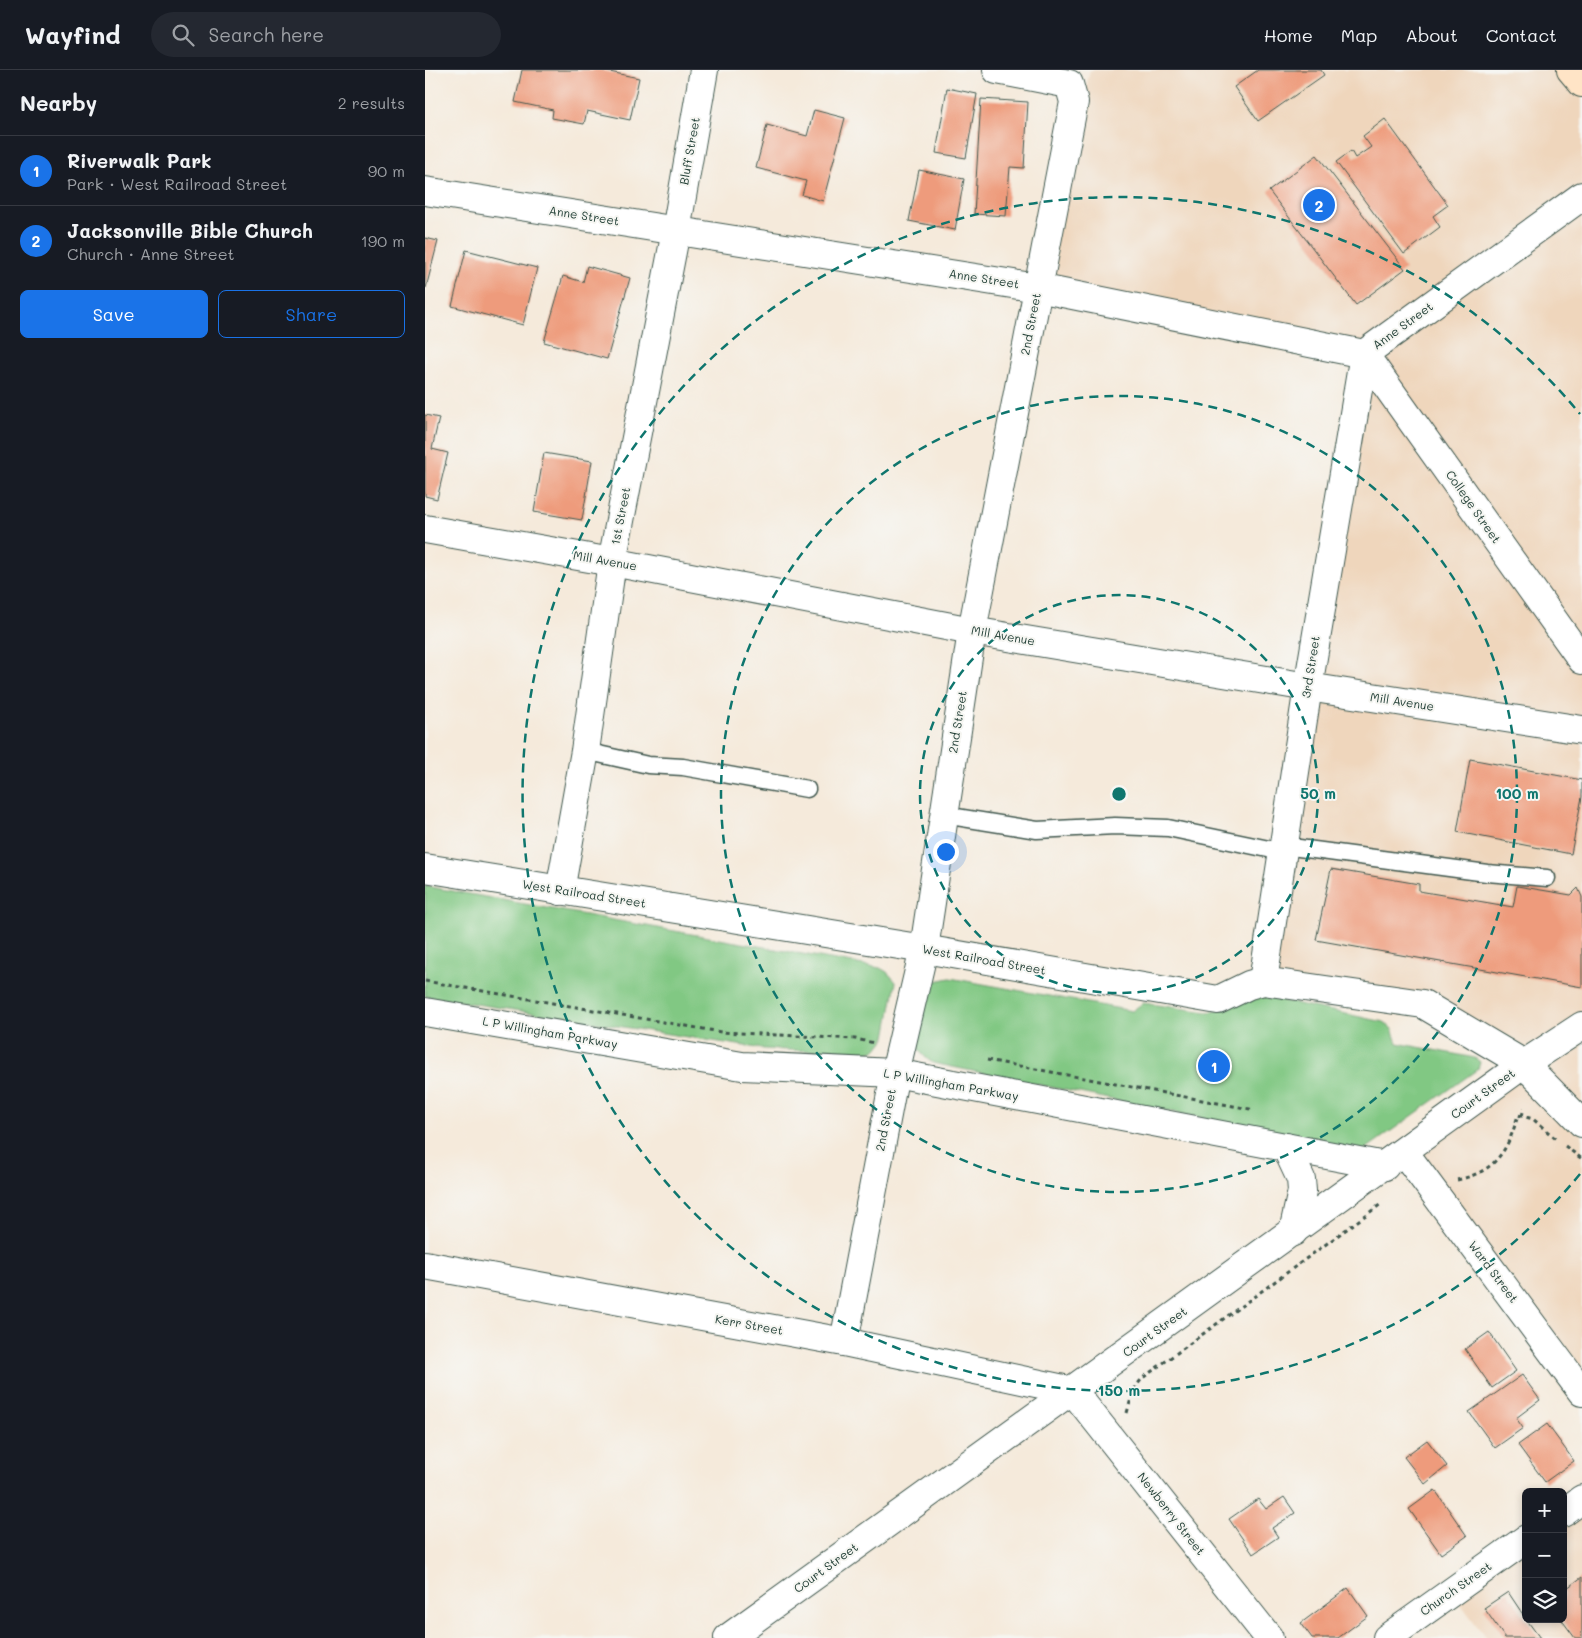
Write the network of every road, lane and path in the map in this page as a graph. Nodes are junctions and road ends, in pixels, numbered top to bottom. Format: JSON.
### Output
{"nodes":[{"id":1,"x":704,"y":70,"type":"edge"},
{"id":2,"x":997,"y":70,"type":"edge"},
{"id":3,"x":1571,"y":70,"type":"edge"},
{"id":4,"x":1582,"y":83,"type":"edge"},
{"id":5,"x":425,"y":191,"type":"edge"},
{"id":6,"x":1582,"y":196,"type":"edge"},
{"id":7,"x":676,"y":231,"type":"junction"},
{"id":8,"x":1038,"y":288,"type":"junction"},
{"id":9,"x":1364,"y":354,"type":"junction"},
{"id":10,"x":425,"y":530,"type":"edge"},
{"id":11,"x":612,"y":562,"type":"junction"},
{"id":12,"x":972,"y":630,"type":"junction"},
{"id":13,"x":1582,"y":660,"type":"edge"},
{"id":14,"x":1308,"y":687,"type":"junction"},
{"id":15,"x":1582,"y":730,"type":"edge"},
{"id":16,"x":585,"y":751,"type":"junction"},
{"id":17,"x":807,"y":789,"type":"dead end"},
{"id":18,"x":944,"y":815,"type":"junction"},
{"id":19,"x":1283,"y":849,"type":"junction"},
{"id":20,"x":425,"y":868,"type":"edge"},
{"id":21,"x":1547,"y":878,"type":"dead end"},
{"id":22,"x":560,"y":891,"type":"junction"},
{"id":23,"x":924,"y":949,"type":"junction"},
{"id":24,"x":425,"y":981,"type":"edge"},
{"id":25,"x":1263,"y":981,"type":"junction"},
{"id":26,"x":425,"y":1012,"type":"edge"},
{"id":27,"x":1582,"y":1026,"type":"edge"},
{"id":28,"x":883,"y":1044,"type":"dead end"},
{"id":29,"x":1524,"y":1064,"type":"junction"},
{"id":30,"x":895,"y":1073,"type":"junction"},
{"id":31,"x":1524,"y":1108,"type":"dead end"},
{"id":32,"x":1522,"y":1116,"type":"junction"},
{"id":33,"x":1582,"y":1123,"type":"edge"},
{"id":34,"x":1286,"y":1147,"type":"junction"},
{"id":35,"x":1394,"y":1159,"type":"junction"},
{"id":36,"x":1582,"y":1159,"type":"edge"},
{"id":37,"x":1454,"y":1180,"type":"dead end"},
{"id":38,"x":1386,"y":1200,"type":"dead end"},
{"id":39,"x":1293,"y":1232,"type":"junction"},
{"id":40,"x":425,"y":1265,"type":"edge"},
{"id":41,"x":844,"y":1342,"type":"junction"},
{"id":42,"x":1073,"y":1391,"type":"junction"},
{"id":43,"x":1582,"y":1392,"type":"edge"},
{"id":44,"x":1127,"y":1413,"type":"dead end"},
{"id":45,"x":1582,"y":1499,"type":"edge"},
{"id":46,"x":1567,"y":1510,"type":"edge"},
{"id":47,"x":1522,"y":1542,"type":"edge"},
{"id":48,"x":728,"y":1638,"type":"edge"},
{"id":49,"x":1269,"y":1638,"type":"edge"},
{"id":50,"x":1387,"y":1638,"type":"edge"}],
"edges":[{"from":1,"to":7,"type":"street","name":"Bluff Street"},
{"from":2,"to":8,"type":"street","name":"2nd Street"},
{"from":3,"to":4,"type":"main road"},
{"from":5,"to":7,"type":"street","name":"Anne Street"},
{"from":6,"to":9,"type":"street","name":"Anne Street"},
{"from":7,"to":8,"type":"street","name":"Anne Street"},
{"from":7,"to":11,"type":"street","name":"1st Street"},
{"from":8,"to":9,"type":"street","name":"Anne Street"},
{"from":8,"to":12,"type":"street","name":"2nd Street"},
{"from":9,"to":13,"type":"street","name":"College Street"},
{"from":9,"to":14,"type":"street","name":"3rd Street"},
{"from":10,"to":11,"type":"street","name":"Mill Avenue"},
{"from":11,"to":12,"type":"street","name":"Mill Avenue"},
{"from":11,"to":16,"type":"street","name":"1st Street"},
{"from":12,"to":14,"type":"street","name":"Mill Avenue"},
{"from":12,"to":18,"type":"street","name":"2nd Street"},
{"from":14,"to":15,"type":"street","name":"Mill Avenue"},
{"from":14,"to":19,"type":"street","name":"3rd Street"},
{"from":16,"to":17,"type":"lane"},
{"from":16,"to":22,"type":"street","name":"1st Street"},
{"from":18,"to":19,"type":"lane"},
{"from":18,"to":23,"type":"street","name":"2nd Street"},
{"from":19,"to":21,"type":"lane"},
{"from":19,"to":25,"type":"street","name":"3rd Street"},
{"from":20,"to":22,"type":"street","name":"West Railroad Street"},
{"from":22,"to":23,"type":"street","name":"West Railroad Street"},
{"from":23,"to":25,"type":"street","name":"West Railroad Street"},
{"from":23,"to":30,"type":"street","name":"2nd Street"},
{"from":24,"to":28,"type":"path"},
{"from":25,"to":29,"type":"street","name":"West Railroad Street"},
{"from":26,"to":30,"type":"street","name":"L P Willingham Parkway"},
{"from":27,"to":29,"type":"street","name":"Court Street"},
{"from":29,"to":33,"type":"street","name":"West Railroad Street"},
{"from":29,"to":35,"type":"street","name":"Court Street"},
{"from":30,"to":34,"type":"street","name":"L P Willingham Parkway"},
{"from":30,"to":41,"type":"street","name":"2nd Street"},
{"from":31,"to":32,"type":"path"},
{"from":32,"to":36,"type":"path"},
{"from":32,"to":37,"type":"path"},
{"from":34,"to":35,"type":"street","name":"L P Willingham Parkway"},
{"from":34,"to":39,"type":"street"},
{"from":35,"to":39,"type":"street","name":"Court Street"},
{"from":35,"to":43,"type":"street","name":"Ward Street"},
{"from":38,"to":44,"type":"path"},
{"from":39,"to":42,"type":"street","name":"Court Street"},
{"from":40,"to":41,"type":"street","name":"Kerr Street"},
{"from":41,"to":42,"type":"street","name":"Kerr Street"},
{"from":42,"to":48,"type":"street","name":"Court Street"},
{"from":42,"to":49,"type":"street","name":"Newberry Street"},
{"from":45,"to":46,"type":"street"},
{"from":47,"to":50,"type":"street","name":"Church Street"}]}
